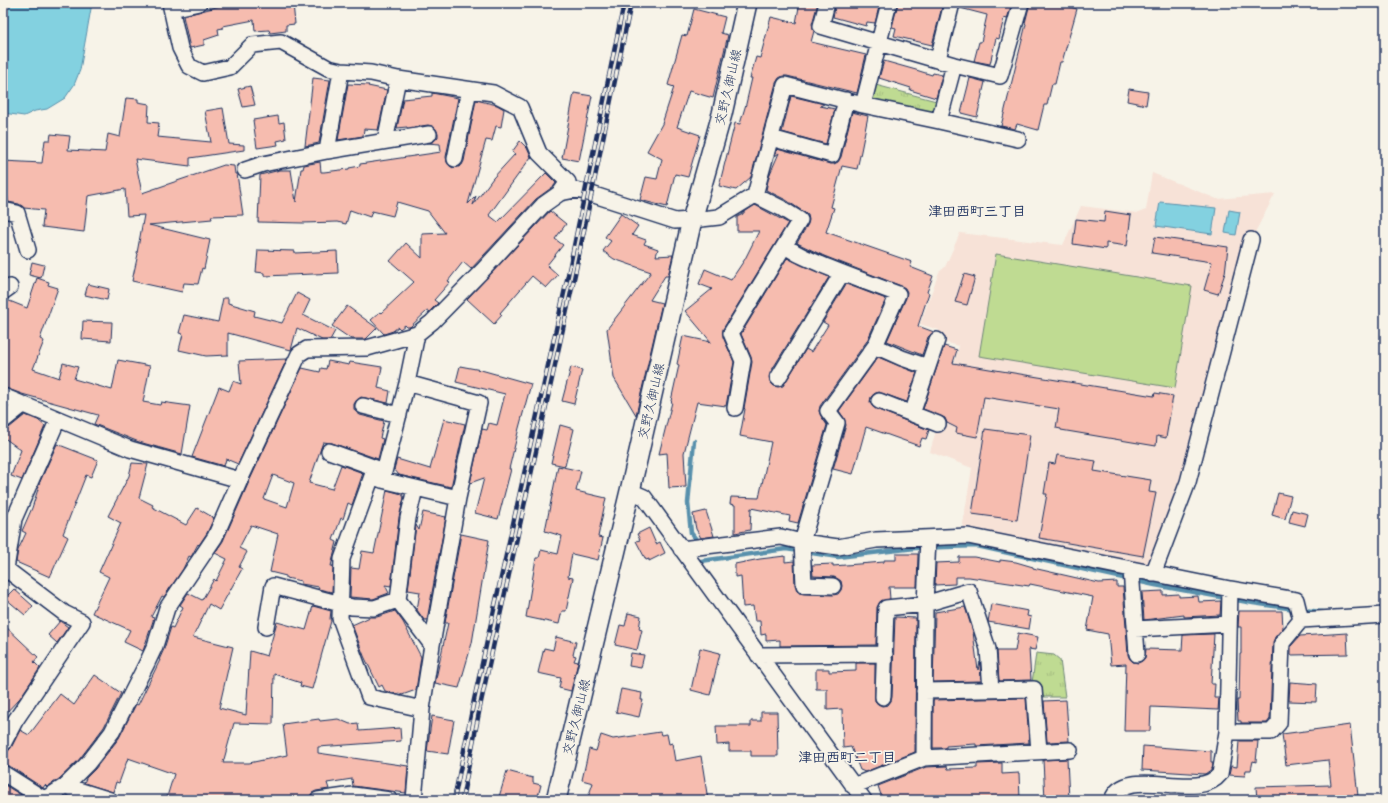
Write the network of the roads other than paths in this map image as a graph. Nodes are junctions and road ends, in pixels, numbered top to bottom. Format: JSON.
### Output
{"nodes":[{"id":1,"x":199,"y":3,"type":"edge"},
{"id":2,"x":747,"y":3,"type":"edge"},
{"id":3,"x":826,"y":3,"type":"edge"},
{"id":4,"x":888,"y":3,"type":"edge"},
{"id":5,"x":952,"y":3,"type":"edge"},
{"id":6,"x":1021,"y":3,"type":"edge"},
{"id":7,"x":171,"y":6,"type":"edge"},
{"id":8,"x":879,"y":42,"type":"junction"},
{"id":9,"x":938,"y":59,"type":"junction"},
{"id":10,"x":954,"y":65,"type":"junction"},
{"id":11,"x":341,"y":71,"type":"junction"},
{"id":12,"x":398,"y":79,"type":"junction"},
{"id":13,"x":469,"y":90,"type":"junction"},
{"id":14,"x":846,"y":100,"type":"junction"},
{"id":15,"x":863,"y":105,"type":"junction"},
{"id":16,"x":939,"y":121,"type":"junction"},
{"id":17,"x":429,"y":134,"type":"dead end"},
{"id":18,"x":771,"y":138,"type":"junction"},
{"id":19,"x":1018,"y":138,"type":"dead end"},
{"id":20,"x":385,"y":141,"type":"junction"},
{"id":21,"x":327,"y":151,"type":"junction"},
{"id":22,"x":455,"y":159,"type":"dead end"},
{"id":23,"x":245,"y":170,"type":"dead end"},
{"id":24,"x":560,"y":193,"type":"junction"},
{"id":25,"x":755,"y":195,"type":"junction"},
{"id":26,"x":3,"y":210,"type":"edge"},
{"id":27,"x":692,"y":220,"type":"junction"},
{"id":28,"x":1251,"y":240,"type":"dead end"},
{"id":29,"x":785,"y":245,"type":"junction"},
{"id":30,"x":28,"y":250,"type":"dead end"},
{"id":31,"x":842,"y":274,"type":"junction"},
{"id":32,"x":418,"y":334,"type":"junction"},
{"id":33,"x":937,"y":340,"type":"dead end"},
{"id":34,"x":875,"y":346,"type":"junction"},
{"id":35,"x":928,"y":367,"type":"junction"},
{"id":36,"x":778,"y":378,"type":"dead end"},
{"id":37,"x":407,"y":383,"type":"junction"},
{"id":38,"x":3,"y":396,"type":"edge"},
{"id":39,"x":879,"y":401,"type":"dead end"},
{"id":40,"x":23,"y":404,"type":"junction"},
{"id":41,"x":363,"y":406,"type":"dead end"},
{"id":42,"x":735,"y":408,"type":"dead end"},
{"id":43,"x":912,"y":414,"type":"junction"},
{"id":44,"x":399,"y":415,"type":"junction"},
{"id":45,"x":58,"y":419,"type":"junction"},
{"id":46,"x":3,"y":421,"type":"edge"},
{"id":47,"x":938,"y":424,"type":"dead end"},
{"id":48,"x":329,"y":451,"type":"dead end"},
{"id":49,"x":383,"y":476,"type":"junction"},
{"id":50,"x":240,"y":480,"type":"junction"},
{"id":51,"x":415,"y":489,"type":"junction"},
{"id":52,"x":630,"y":491,"type":"junction"},
{"id":53,"x":458,"y":498,"type":"junction"},
{"id":54,"x":928,"y":541,"type":"junction"},
{"id":55,"x":681,"y":549,"type":"junction"},
{"id":56,"x":803,"y":551,"type":"junction"},
{"id":57,"x":4,"y":571,"type":"edge"},
{"id":58,"x":1154,"y":574,"type":"junction"},
{"id":59,"x":1131,"y":577,"type":"junction"},
{"id":60,"x":833,"y":586,"type":"dead end"},
{"id":61,"x":1230,"y":596,"type":"junction"},
{"id":62,"x":398,"y":600,"type":"junction"},
{"id":63,"x":341,"y":604,"type":"junction"},
{"id":64,"x":925,"y":604,"type":"junction"},
{"id":65,"x":1299,"y":613,"type":"junction"},
{"id":66,"x":1385,"y":615,"type":"edge"},
{"id":67,"x":1229,"y":624,"type":"junction"},
{"id":68,"x":266,"y":627,"type":"dead end"},
{"id":69,"x":1135,"y":629,"type":"junction"},
{"id":70,"x":432,"y":645,"type":"junction"},
{"id":71,"x":885,"y":654,"type":"junction"},
{"id":72,"x":1137,"y":654,"type":"dead end"},
{"id":73,"x":758,"y":655,"type":"junction"},
{"id":74,"x":991,"y":690,"type":"junction"},
{"id":75,"x":924,"y":691,"type":"junction"},
{"id":76,"x":883,"y":697,"type":"dead end"},
{"id":77,"x":422,"y":709,"type":"junction"},
{"id":78,"x":1228,"y":732,"type":"junction"},
{"id":79,"x":3,"y":744,"type":"edge"},
{"id":80,"x":1070,"y":750,"type":"dead end"},
{"id":81,"x":1039,"y":752,"type":"junction"},
{"id":82,"x":924,"y":758,"type":"junction"},
{"id":83,"x":3,"y":773,"type":"edge"},
{"id":84,"x":65,"y":786,"type":"junction"},
{"id":85,"x":853,"y":786,"type":"junction"},
{"id":86,"x":44,"y":799,"type":"edge"},
{"id":87,"x":110,"y":800,"type":"edge"},
{"id":88,"x":318,"y":800,"type":"edge"},
{"id":89,"x":390,"y":800,"type":"edge"},
{"id":90,"x":414,"y":800,"type":"edge"},
{"id":91,"x":556,"y":800,"type":"edge"},
{"id":92,"x":864,"y":800,"type":"edge"},
{"id":93,"x":1112,"y":800,"type":"edge"}],
"edges":[{"from":1,"to":7,"type":"street"},
{"from":2,"to":27,"type":"main road","name":"交野久御山線"},
{"from":3,"to":8,"type":"street"},
{"from":4,"to":8,"type":"street"},
{"from":5,"to":9,"type":"street"},
{"from":6,"to":10,"type":"street"},
{"from":7,"to":11,"type":"street"},
{"from":8,"to":9,"type":"street"},
{"from":8,"to":15,"type":"street"},
{"from":9,"to":10,"type":"street"},
{"from":10,"to":16,"type":"street"},
{"from":11,"to":12,"type":"street"},
{"from":11,"to":21,"type":"street"},
{"from":12,"to":13,"type":"street"},
{"from":12,"to":20,"type":"street"},
{"from":13,"to":22,"type":"street"},
{"from":13,"to":24,"type":"street"},
{"from":14,"to":15,"type":"street"},
{"from":14,"to":18,"type":"street"},
{"from":14,"to":18,"type":"street"},
{"from":15,"to":16,"type":"street"},
{"from":16,"to":19,"type":"street"},
{"from":17,"to":20,"type":"street"},
{"from":18,"to":25,"type":"street"},
{"from":20,"to":21,"type":"street"},
{"from":21,"to":23,"type":"street"},
{"from":24,"to":27,"type":"street"},
{"from":24,"to":32,"type":"street"},
{"from":25,"to":27,"type":"street"},
{"from":25,"to":29,"type":"street"},
{"from":26,"to":30,"type":"street"},
{"from":27,"to":52,"type":"main road","name":"交野久御山線"},
{"from":28,"to":58,"type":"street"},
{"from":29,"to":31,"type":"street"},
{"from":29,"to":42,"type":"street"},
{"from":31,"to":34,"type":"street"},
{"from":31,"to":36,"type":"street"},
{"from":32,"to":37,"type":"street"},
{"from":32,"to":50,"type":"street"},
{"from":33,"to":35,"type":"street"},
{"from":34,"to":35,"type":"street"},
{"from":34,"to":56,"type":"street"},
{"from":35,"to":43,"type":"street"},
{"from":37,"to":44,"type":"street"},
{"from":37,"to":53,"type":"street"},
{"from":38,"to":40,"type":"street"},
{"from":39,"to":43,"type":"street"},
{"from":40,"to":45,"type":"street"},
{"from":40,"to":46,"type":"street"},
{"from":41,"to":44,"type":"street"},
{"from":43,"to":47,"type":"street"},
{"from":44,"to":49,"type":"street"},
{"from":45,"to":50,"type":"street"},
{"from":45,"to":57,"type":"street"},
{"from":48,"to":49,"type":"street"},
{"from":49,"to":51,"type":"street"},
{"from":49,"to":63,"type":"street"},
{"from":50,"to":84,"type":"street"},
{"from":51,"to":53,"type":"street"},
{"from":51,"to":62,"type":"street"},
{"from":52,"to":55,"type":"street"},
{"from":52,"to":91,"type":"main road","name":"交野久御山線"},
{"from":53,"to":70,"type":"street"},
{"from":54,"to":56,"type":"street"},
{"from":54,"to":59,"type":"street"},
{"from":54,"to":64,"type":"street"},
{"from":55,"to":56,"type":"street"},
{"from":55,"to":73,"type":"street"},
{"from":56,"to":60,"type":"street"},
{"from":57,"to":79,"type":"street"},
{"from":58,"to":59,"type":"street"},
{"from":58,"to":61,"type":"street"},
{"from":59,"to":69,"type":"street"},
{"from":61,"to":65,"type":"street"},
{"from":61,"to":67,"type":"street"},
{"from":62,"to":63,"type":"street"},
{"from":62,"to":70,"type":"street"},
{"from":63,"to":68,"type":"street"},
{"from":63,"to":77,"type":"street"},
{"from":64,"to":71,"type":"street"},
{"from":64,"to":74,"type":"street"},
{"from":64,"to":75,"type":"street"},
{"from":65,"to":66,"type":"street"},
{"from":65,"to":78,"type":"street"},
{"from":67,"to":69,"type":"street"},
{"from":67,"to":78,"type":"street"},
{"from":69,"to":72,"type":"street"},
{"from":70,"to":77,"type":"street"},
{"from":71,"to":73,"type":"street"},
{"from":71,"to":76,"type":"street"},
{"from":73,"to":85,"type":"street"},
{"from":74,"to":75,"type":"street"},
{"from":74,"to":81,"type":"street"},
{"from":75,"to":82,"type":"street"},
{"from":77,"to":90,"type":"street"},
{"from":78,"to":93,"type":"street"},
{"from":80,"to":81,"type":"street"},
{"from":81,"to":82,"type":"street"},
{"from":82,"to":85,"type":"street"},
{"from":83,"to":86,"type":"street"},
{"from":84,"to":86,"type":"street"},
{"from":84,"to":87,"type":"street"},
{"from":85,"to":92,"type":"street"},
{"from":88,"to":89,"type":"street"}]}
